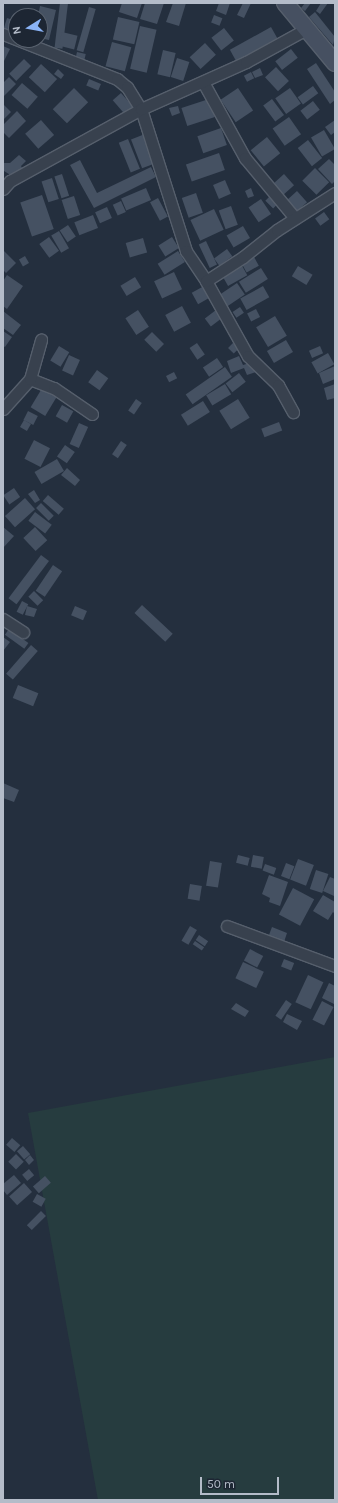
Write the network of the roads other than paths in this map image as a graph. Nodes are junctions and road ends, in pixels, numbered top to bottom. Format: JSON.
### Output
{"nodes":[{"id":1,"x":285,"y":3,"type":"edge"},
{"id":2,"x":308,"y":28,"type":"junction"},
{"id":3,"x":3,"y":34,"type":"edge"},
{"id":4,"x":335,"y":63,"type":"edge"},
{"id":5,"x":202,"y":82,"type":"junction"},
{"id":6,"x":142,"y":109,"type":"junction"},
{"id":7,"x":5,"y":182,"type":"edge"},
{"id":8,"x":335,"y":193,"type":"edge"},
{"id":9,"x":295,"y":218,"type":"junction"},
{"id":10,"x":206,"y":281,"type":"junction"},
{"id":11,"x":41,"y":340,"type":"dead end"},
{"id":12,"x":30,"y":379,"type":"junction"},
{"id":13,"x":3,"y":409,"type":"edge"},
{"id":14,"x":293,"y":412,"type":"dead end"},
{"id":15,"x":92,"y":414,"type":"dead end"},
{"id":16,"x":3,"y":619,"type":"edge"},
{"id":17,"x":23,"y":632,"type":"dead end"},
{"id":18,"x":227,"y":926,"type":"dead end"},
{"id":19,"x":335,"y":966,"type":"edge"}],
"edges":[{"from":1,"to":2,"type":"street"},
{"from":2,"to":4,"type":"street"},
{"from":2,"to":5,"type":"street"},
{"from":3,"to":6,"type":"street"},
{"from":5,"to":6,"type":"street"},
{"from":5,"to":9,"type":"street"},
{"from":6,"to":7,"type":"street"},
{"from":6,"to":10,"type":"street"},
{"from":8,"to":9,"type":"street"},
{"from":9,"to":10,"type":"street"},
{"from":10,"to":14,"type":"street"},
{"from":11,"to":12,"type":"street"},
{"from":12,"to":13,"type":"street"},
{"from":12,"to":15,"type":"street"},
{"from":16,"to":17,"type":"street"},
{"from":18,"to":19,"type":"street"}]}
